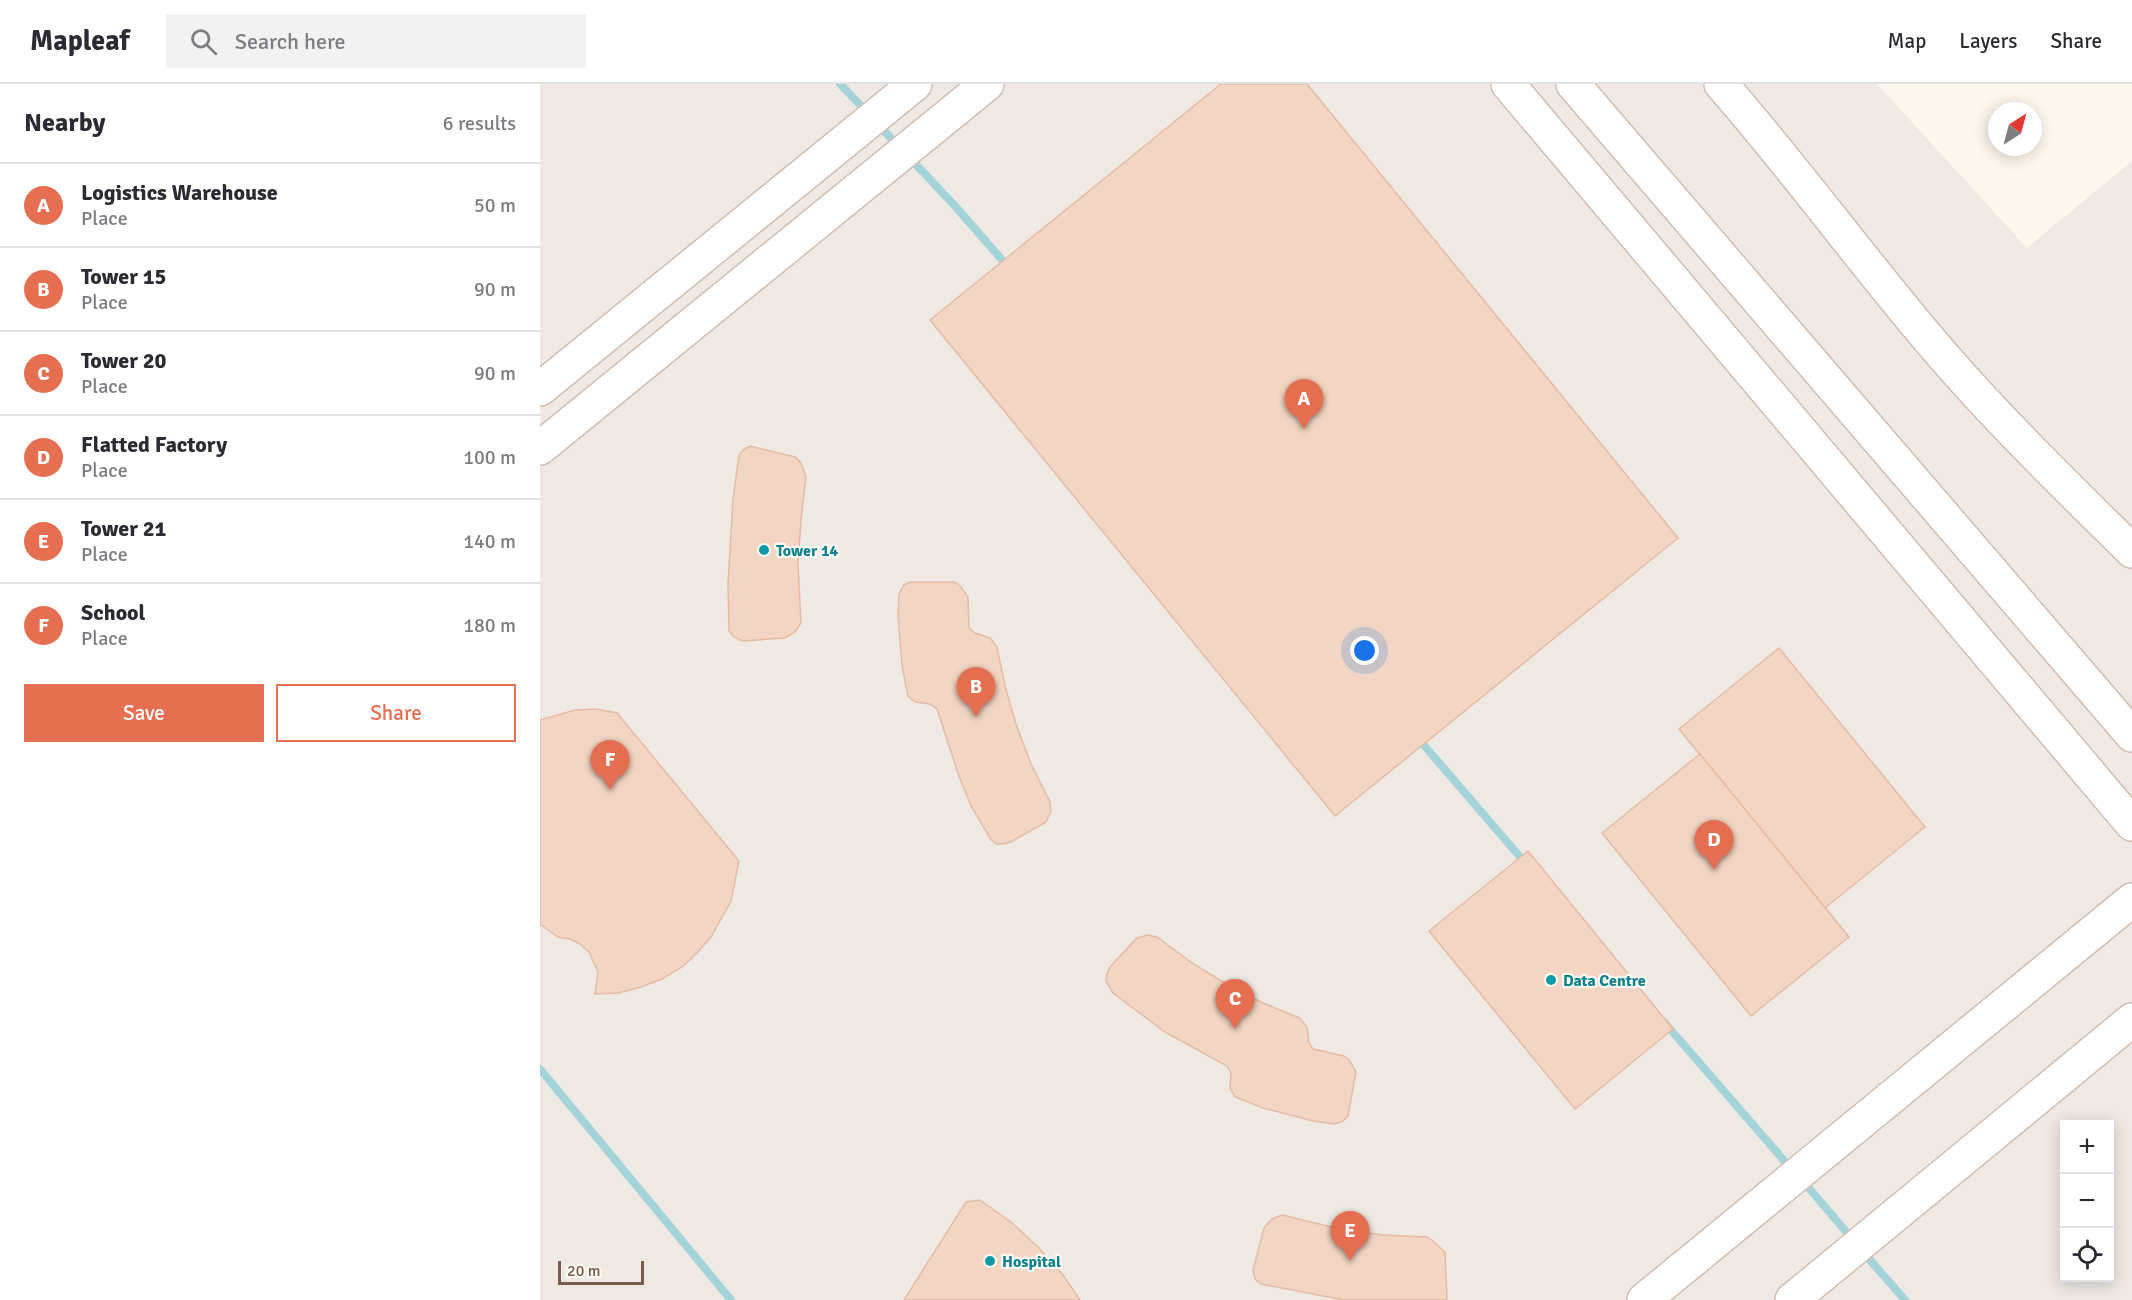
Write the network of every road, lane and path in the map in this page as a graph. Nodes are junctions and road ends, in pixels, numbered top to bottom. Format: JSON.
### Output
{"nodes":[{"id":1,"x":915,"y":84,"type":"edge"},
{"id":2,"x":987,"y":84,"type":"edge"},
{"id":3,"x":1508,"y":84,"type":"edge"},
{"id":4,"x":1573,"y":84,"type":"edge"},
{"id":5,"x":1721,"y":84,"type":"edge"},
{"id":6,"x":540,"y":389,"type":"edge"},
{"id":7,"x":540,"y":448,"type":"edge"},
{"id":8,"x":2132,"y":551,"type":"edge"},
{"id":9,"x":2132,"y":735,"type":"edge"},
{"id":10,"x":2132,"y":824,"type":"edge"},
{"id":11,"x":2132,"y":900,"type":"edge"},
{"id":12,"x":2132,"y":1020,"type":"edge"},
{"id":13,"x":1644,"y":1300,"type":"edge"},
{"id":14,"x":1792,"y":1300,"type":"edge"}],
"edges":[{"from":1,"to":6,"type":"street"},
{"from":2,"to":7,"type":"street"},
{"from":3,"to":10,"type":"street"},
{"from":4,"to":9,"type":"street"},
{"from":5,"to":8,"type":"street"},
{"from":11,"to":13,"type":"street"},
{"from":12,"to":14,"type":"street"}]}
